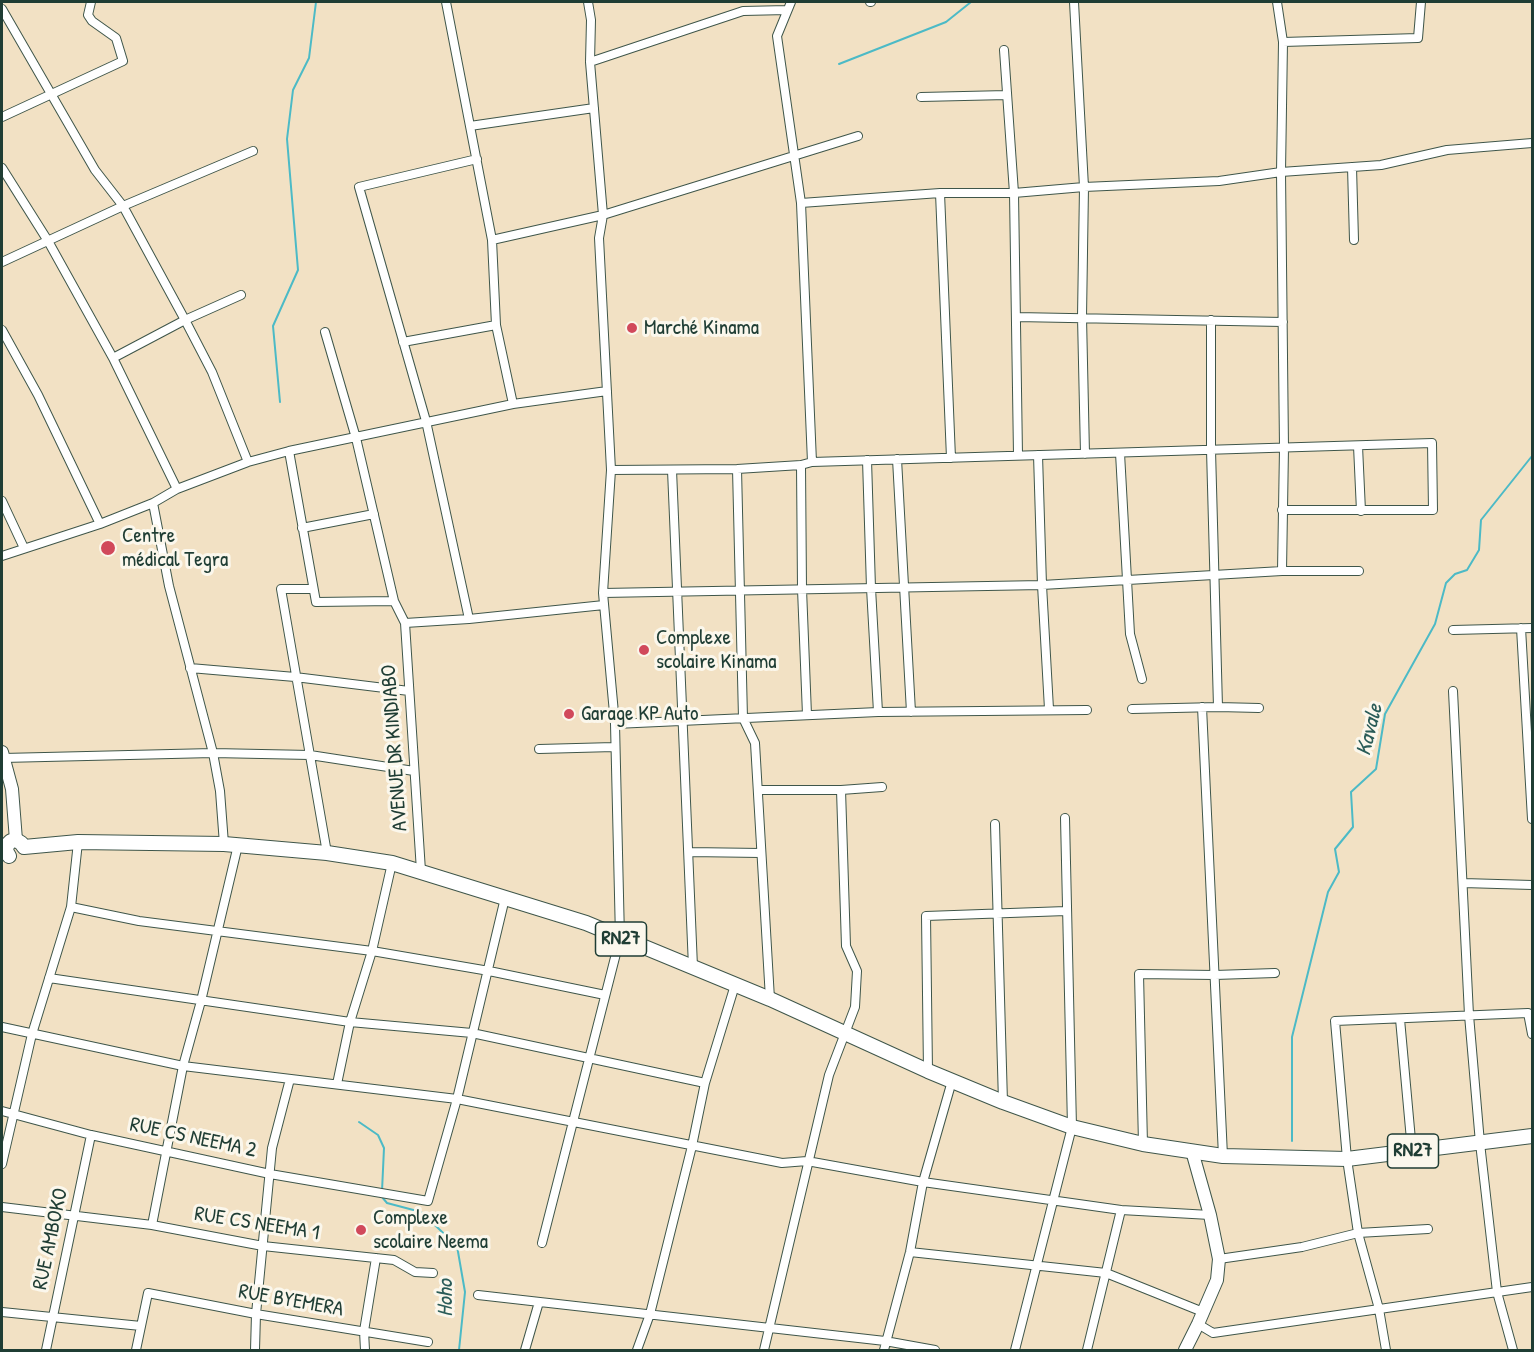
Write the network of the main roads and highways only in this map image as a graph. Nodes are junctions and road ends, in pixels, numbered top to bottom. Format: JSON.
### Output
{"nodes":[{"id":1,"x":5,"y":860,"type":"edge"},
{"id":2,"x":1533,"y":1136,"type":"edge"}],
"edges":[{"from":1,"to":2,"type":"main road","number":"RN27"}]}
